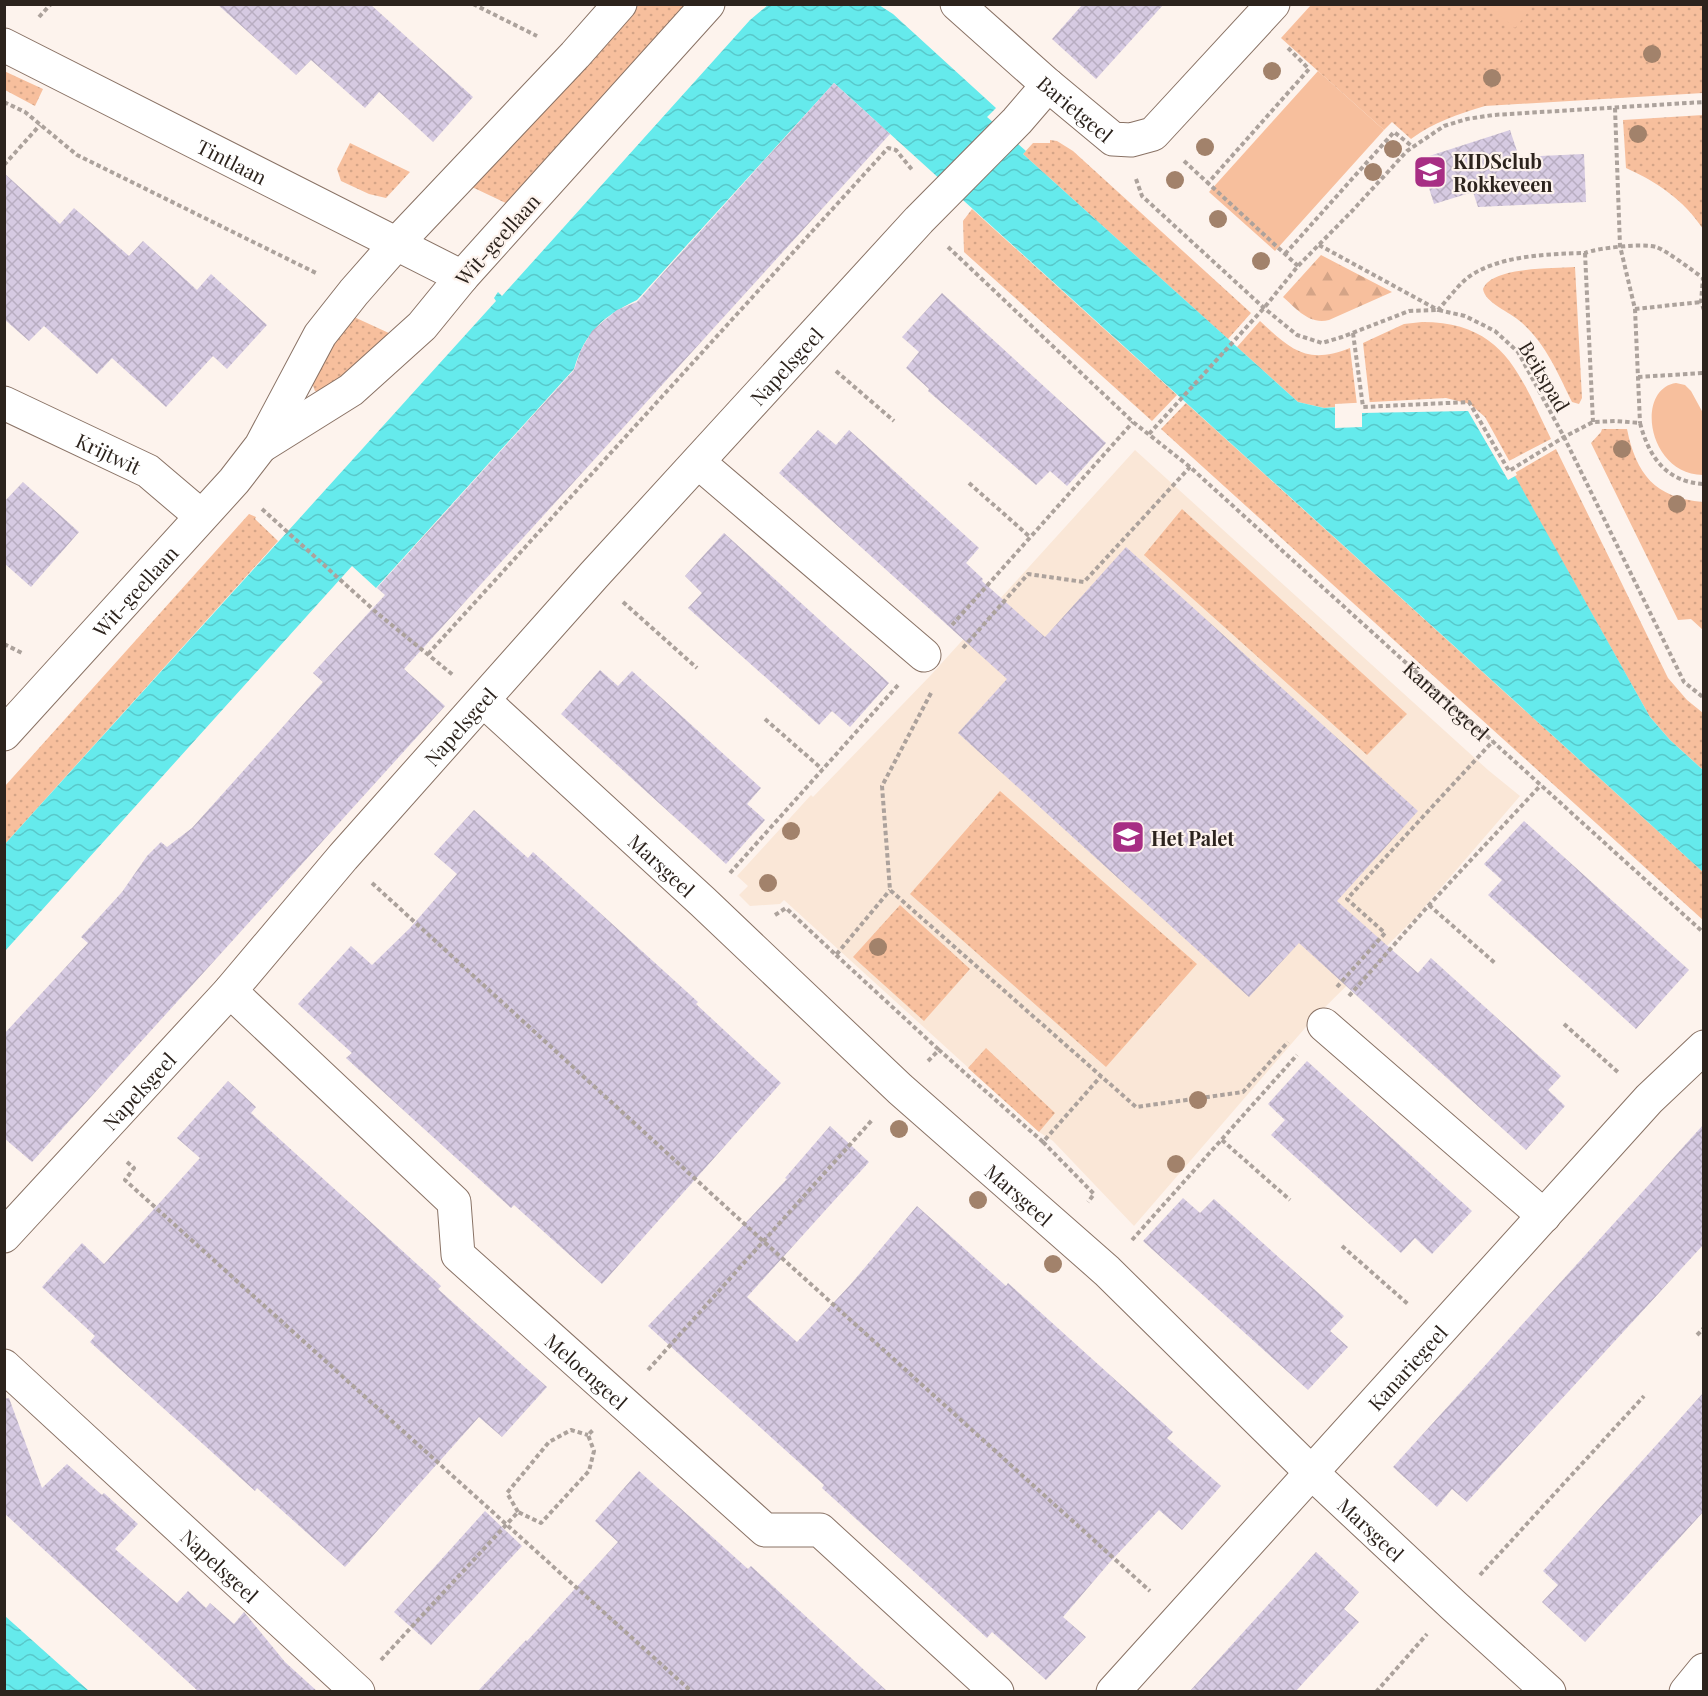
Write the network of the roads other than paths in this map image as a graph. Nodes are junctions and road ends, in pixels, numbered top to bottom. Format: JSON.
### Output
{"nodes":[{"id":1,"x":620,"y":4,"type":"edge"},
{"id":2,"x":708,"y":4,"type":"edge"},
{"id":3,"x":957,"y":4,"type":"edge"},
{"id":4,"x":1266,"y":13,"type":"edge"},
{"id":5,"x":4,"y":45,"type":"edge"},
{"id":6,"x":1048,"y":85,"type":"junction"},
{"id":7,"x":398,"y":242,"type":"junction"},
{"id":8,"x":462,"y":277,"type":"junction"},
{"id":9,"x":4,"y":403,"type":"edge"},
{"id":10,"x":261,"y":446,"type":"junction"},
{"id":11,"x":698,"y":462,"type":"junction"},
{"id":12,"x":201,"y":516,"type":"junction"},
{"id":13,"x":924,"y":655,"type":"dead end"},
{"id":14,"x":484,"y":701,"type":"junction"},
{"id":15,"x":4,"y":734,"type":"edge"},
{"id":16,"x":230,"y":991,"type":"junction"},
{"id":17,"x":1327,"y":1010,"type":"road end"},
{"id":18,"x":1704,"y":1047,"type":"edge"},
{"id":19,"x":1544,"y":1216,"type":"junction"},
{"id":20,"x":4,"y":1236,"type":"edge"},
{"id":21,"x":4,"y":1366,"type":"edge"},
{"id":22,"x":1312,"y":1473,"type":"junction"},
{"id":23,"x":358,"y":1692,"type":"edge"},
{"id":24,"x":997,"y":1692,"type":"edge"},
{"id":25,"x":1113,"y":1692,"type":"edge"},
{"id":26,"x":1550,"y":1692,"type":"edge"}],
"edges":[{"from":1,"to":7,"type":"street","name":"Wit-geellaan"},
{"from":2,"to":8,"type":"street","name":"Wit-geellaan"},
{"from":3,"to":6,"type":"street","name":"Barietgeel"},
{"from":4,"to":6,"type":"street","name":"Barietgeel"},
{"from":5,"to":7,"type":"street","name":"Tintlaan"},
{"from":6,"to":11,"type":"street","name":"Napelsgeel"},
{"from":7,"to":8,"type":"street","name":"Tintlaan"},
{"from":7,"to":10,"type":"street","name":"Wit-geellaan"},
{"from":8,"to":10,"type":"street","name":"Wit-geellaan"},
{"from":9,"to":12,"type":"street","name":"Krijtwit"},
{"from":10,"to":12,"type":"street","name":"Wit-geellaan"},
{"from":11,"to":13,"type":"street"},
{"from":11,"to":14,"type":"street","name":"Napelsgeel"},
{"from":12,"to":15,"type":"street","name":"Wit-geellaan"},
{"from":14,"to":16,"type":"street","name":"Napelsgeel"},
{"from":14,"to":22,"type":"street","name":"Marsgeel"},
{"from":16,"to":20,"type":"street","name":"Napelsgeel"},
{"from":16,"to":24,"type":"street","name":"Meloengeel"},
{"from":17,"to":19,"type":"street"},
{"from":18,"to":19,"type":"street","name":"Kanariegeel"},
{"from":19,"to":22,"type":"street","name":"Kanariegeel"},
{"from":21,"to":23,"type":"street","name":"Napelsgeel"},
{"from":22,"to":25,"type":"street","name":"Kanariegeel"},
{"from":22,"to":26,"type":"street","name":"Marsgeel"}]}
